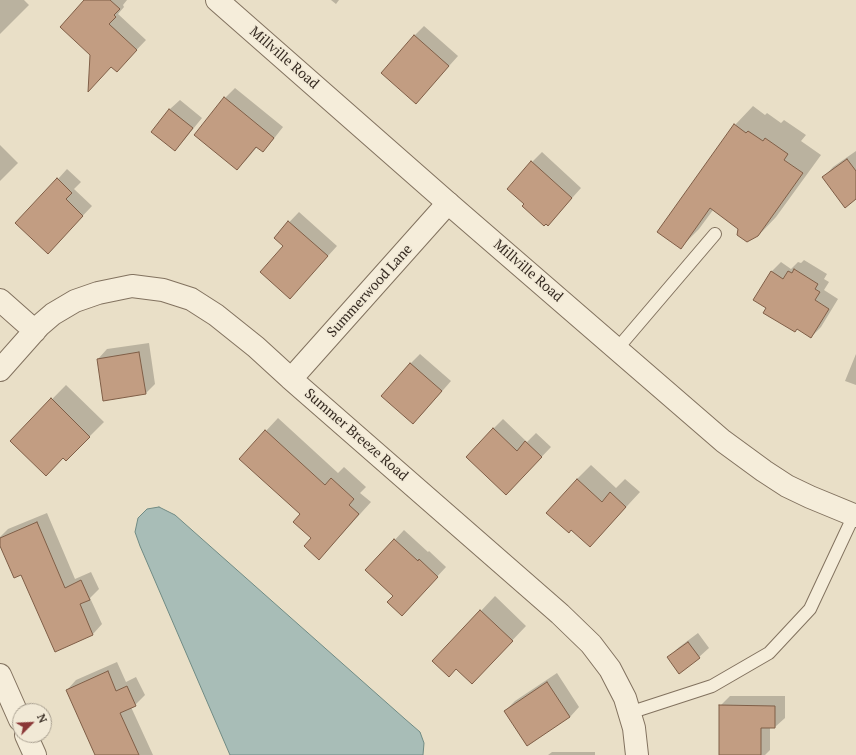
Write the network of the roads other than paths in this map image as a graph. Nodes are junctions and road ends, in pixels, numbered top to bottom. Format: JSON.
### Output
{"nodes":[{"id":1,"x":217,"y":0,"type":"edge"},
{"id":2,"x":448,"y":203,"type":"junction"},
{"id":3,"x":715,"y":234,"type":"dead end"},
{"id":4,"x":0,"y":300,"type":"edge"},
{"id":5,"x":35,"y":331,"type":"junction"},
{"id":6,"x":617,"y":349,"type":"junction"},
{"id":7,"x":0,"y":370,"type":"edge"},
{"id":8,"x":291,"y":379,"type":"junction"},
{"id":9,"x":855,"y":515,"type":"edge"},
{"id":10,"x":0,"y":675,"type":"edge"},
{"id":11,"x":12,"y":703,"type":"edge"},
{"id":12,"x":629,"y":713,"type":"junction"},
{"id":13,"x":30,"y":743,"type":"edge"},
{"id":14,"x":35,"y":755,"type":"edge"},
{"id":15,"x":637,"y":755,"type":"edge"}],
"edges":[{"from":1,"to":2,"type":"street","name":"Millville Road"},
{"from":2,"to":6,"type":"street","name":"Millville Road"},
{"from":2,"to":8,"type":"street","name":"Summerwood Lane"},
{"from":3,"to":6,"type":"lane"},
{"from":4,"to":5,"type":"street"},
{"from":5,"to":7,"type":"street","name":"Summer Breeze Road"},
{"from":5,"to":8,"type":"street","name":"Summer Breeze Road"},
{"from":6,"to":9,"type":"street","name":"Millville Road"},
{"from":8,"to":12,"type":"street","name":"Summer Breeze Road"},
{"from":9,"to":12,"type":"lane"},
{"from":10,"to":11,"type":"street"},
{"from":12,"to":15,"type":"street","name":"Summer Breeze Road"},
{"from":13,"to":14,"type":"street"}]}
